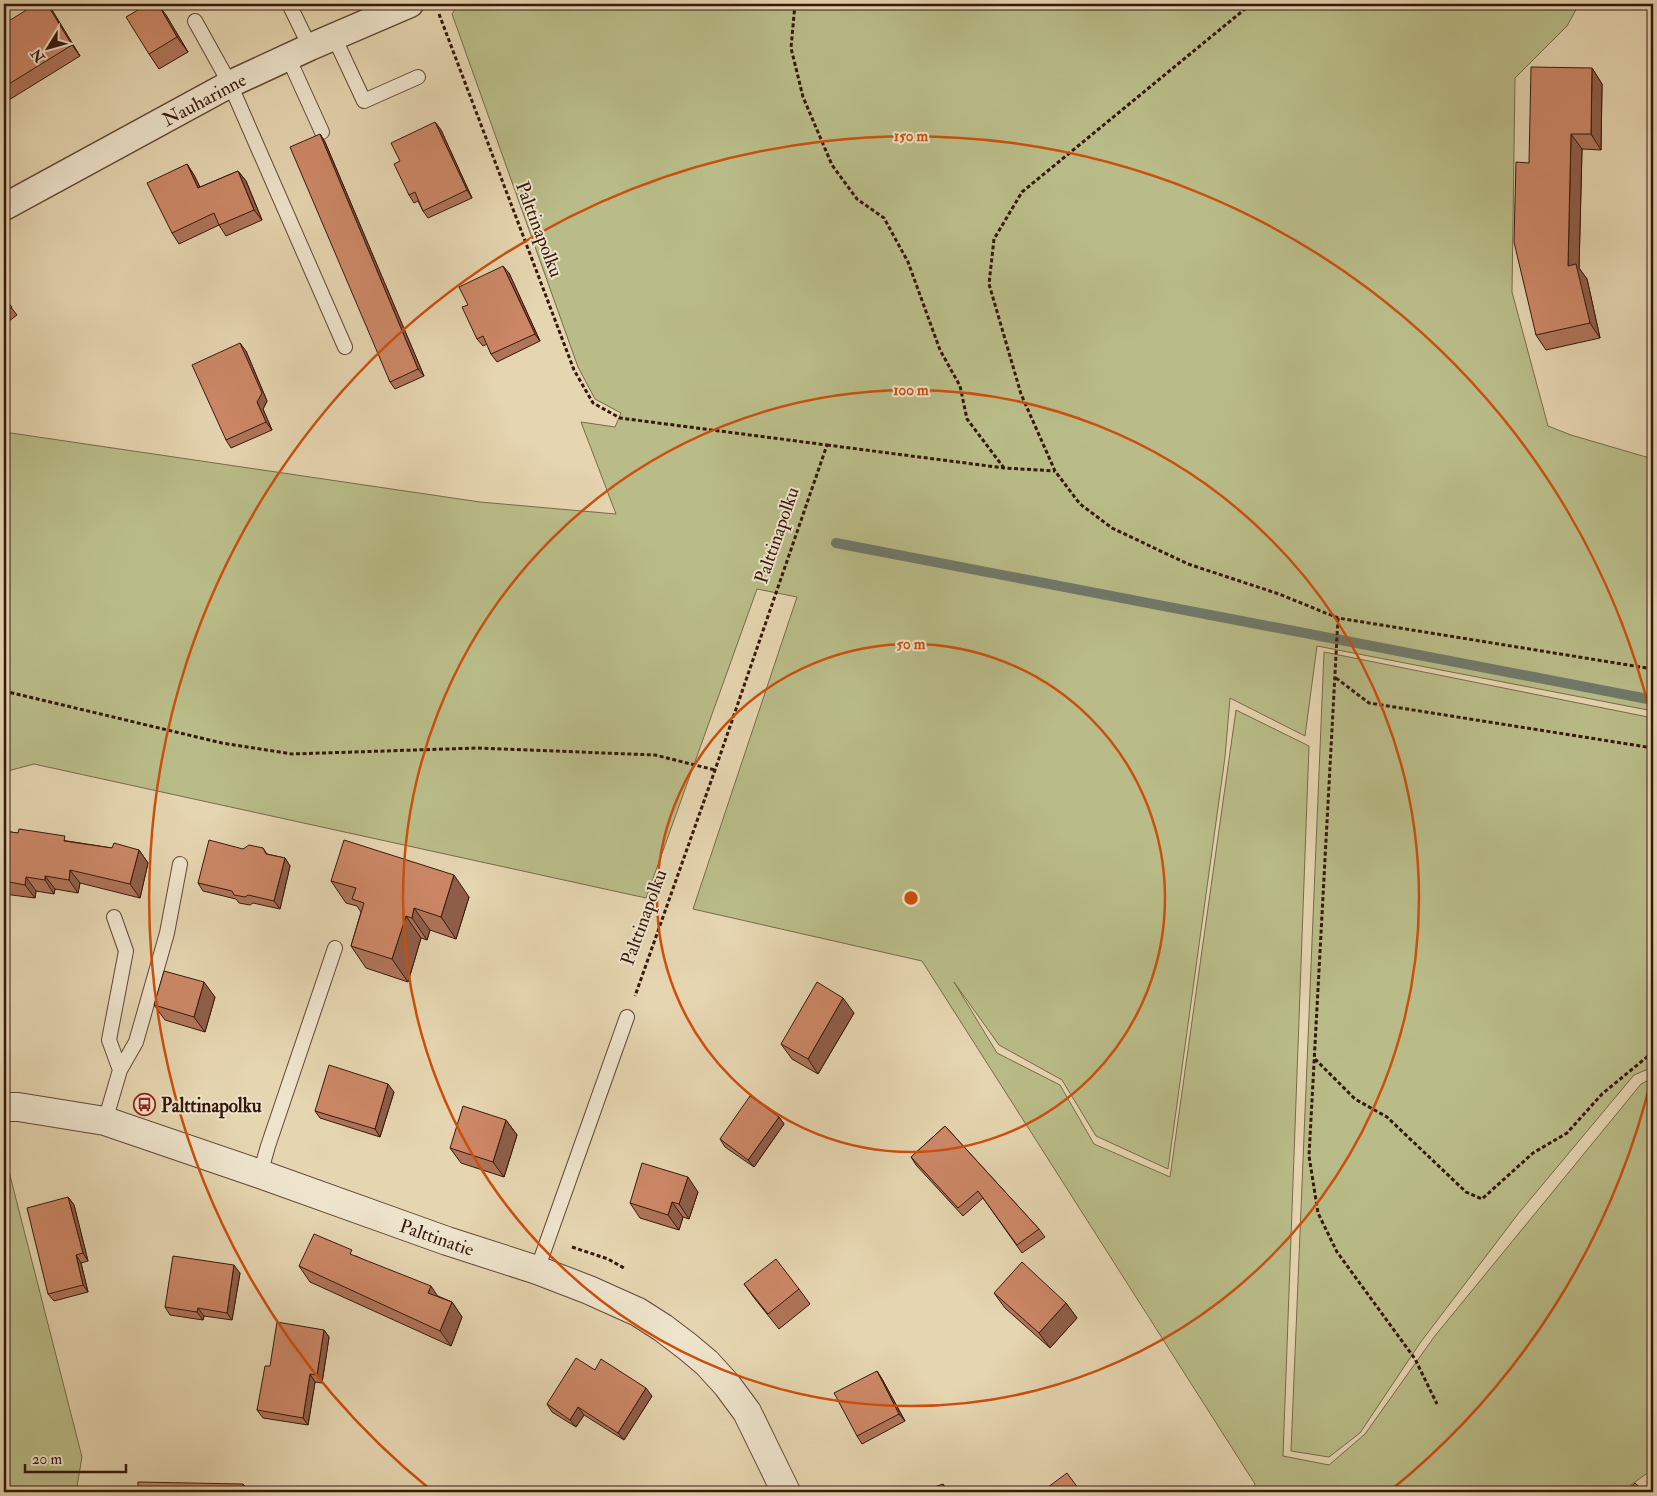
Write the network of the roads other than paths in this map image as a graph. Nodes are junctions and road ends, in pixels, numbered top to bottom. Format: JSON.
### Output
{"nodes":[{"id":1,"x":289,"y":4,"type":"edge"},
{"id":2,"x":410,"y":4,"type":"edge"},
{"id":3,"x":195,"y":21,"type":"dead end"},
{"id":4,"x":334,"y":37,"type":"junction"},
{"id":5,"x":299,"y":52,"type":"junction"},
{"id":6,"x":418,"y":76,"type":"dead end"},
{"id":7,"x":230,"y":84,"type":"junction"},
{"id":8,"x":322,"y":132,"type":"dead end"},
{"id":9,"x":4,"y":207,"type":"edge"},
{"id":10,"x":345,"y":347,"type":"dead end"},
{"id":11,"x":180,"y":864,"type":"dead end"},
{"id":12,"x":114,"y":917,"type":"dead end"},
{"id":13,"x":335,"y":948,"type":"dead end"},
{"id":14,"x":627,"y":1017,"type":"road end"},
{"id":15,"x":120,"y":1070,"type":"junction"},
{"id":16,"x":4,"y":1107,"type":"edge"},
{"id":17,"x":105,"y":1121,"type":"junction"},
{"id":18,"x":260,"y":1174,"type":"junction"},
{"id":19,"x":537,"y":1270,"type":"junction"},
{"id":20,"x":786,"y":1492,"type":"edge"}],
"edges":[{"from":1,"to":5,"type":"lane"},
{"from":2,"to":4,"type":"street","name":"Nauharinne"},
{"from":3,"to":7,"type":"lane"},
{"from":4,"to":5,"type":"street","name":"Nauharinne"},
{"from":4,"to":6,"type":"lane"},
{"from":5,"to":7,"type":"street","name":"Nauharinne"},
{"from":5,"to":8,"type":"lane"},
{"from":7,"to":9,"type":"street","name":"Nauharinne"},
{"from":7,"to":10,"type":"lane"},
{"from":11,"to":15,"type":"lane"},
{"from":12,"to":15,"type":"lane"},
{"from":13,"to":18,"type":"lane"},
{"from":14,"to":19,"type":"lane"},
{"from":15,"to":17,"type":"lane"},
{"from":16,"to":17,"type":"street","name":"Palttinatie"},
{"from":17,"to":18,"type":"street","name":"Palttinatie"},
{"from":18,"to":19,"type":"street","name":"Palttinatie"},
{"from":19,"to":20,"type":"street","name":"Palttinatie"}]}
